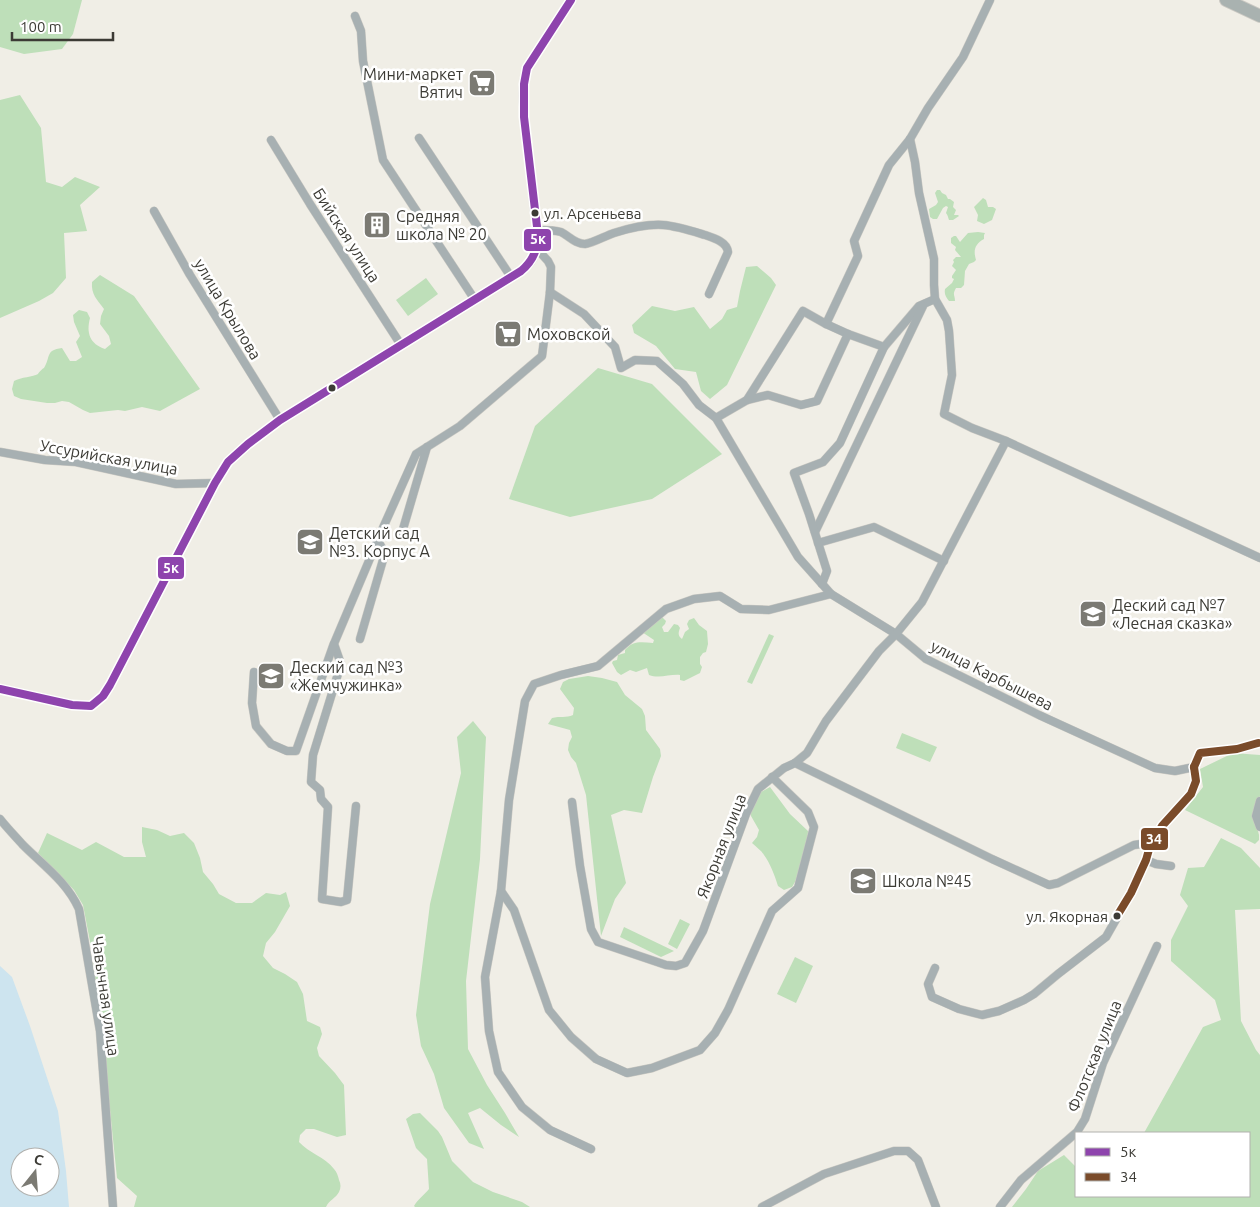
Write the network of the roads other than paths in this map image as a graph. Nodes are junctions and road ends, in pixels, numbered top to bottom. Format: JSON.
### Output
{"nodes":[{"id":1,"x":571,"y":0,"type":"edge"},
{"id":2,"x":990,"y":0,"type":"edge"},
{"id":3,"x":1226,"y":0,"type":"edge"},
{"id":4,"x":355,"y":16,"type":"dead end"},
{"id":5,"x":1260,"y":16,"type":"edge"},
{"id":6,"x":419,"y":138,"type":"dead end"},
{"id":7,"x":910,"y":139,"type":"junction"},
{"id":8,"x":271,"y":140,"type":"dead end"},
{"id":9,"x":154,"y":211,"type":"dead end"},
{"id":10,"x":538,"y":230,"type":"junction"},
{"id":11,"x":537,"y":249,"type":"junction"},
{"id":12,"x":511,"y":277,"type":"junction"},
{"id":13,"x":550,"y":292,"type":"junction"},
{"id":14,"x":709,"y":294,"type":"dead end"},
{"id":15,"x":935,"y":299,"type":"junction"},
{"id":16,"x":474,"y":300,"type":"junction"},
{"id":17,"x":924,"y":304,"type":"junction"},
{"id":18,"x":826,"y":324,"type":"junction"},
{"id":19,"x":848,"y":334,"type":"junction"},
{"id":20,"x":401,"y":345,"type":"junction"},
{"id":21,"x":884,"y":347,"type":"junction"},
{"id":22,"x":747,"y":400,"type":"junction"},
{"id":23,"x":716,"y":418,"type":"junction"},
{"id":24,"x":280,"y":420,"type":"junction"},
{"id":25,"x":1006,"y":441,"type":"junction"},
{"id":26,"x":427,"y":447,"type":"junction"},
{"id":27,"x":0,"y":452,"type":"edge"},
{"id":28,"x":214,"y":483,"type":"junction"},
{"id":29,"x":815,"y":532,"type":"junction"},
{"id":30,"x":402,"y":536,"type":"dead end"},
{"id":31,"x":378,"y":541,"type":"junction"},
{"id":32,"x":818,"y":543,"type":"junction"},
{"id":33,"x":1260,"y":558,"type":"edge"},
{"id":34,"x":944,"y":561,"type":"junction"},
{"id":35,"x":822,"y":584,"type":"junction"},
{"id":36,"x":832,"y":594,"type":"junction"},
{"id":37,"x":896,"y":634,"type":"junction"},
{"id":38,"x":360,"y":639,"type":"dead end"},
{"id":39,"x":334,"y":644,"type":"junction"},
{"id":40,"x":254,"y":672,"type":"dead end"},
{"id":41,"x":0,"y":689,"type":"edge"},
{"id":42,"x":1259,"y":743,"type":"edge"},
{"id":43,"x":795,"y":763,"type":"junction"},
{"id":44,"x":1194,"y":767,"type":"junction"},
{"id":45,"x":772,"y":777,"type":"junction"},
{"id":46,"x":1260,"y":801,"type":"edge"},
{"id":47,"x":572,"y":802,"type":"dead end"},
{"id":48,"x":356,"y":806,"type":"dead end"},
{"id":49,"x":0,"y":818,"type":"edge"},
{"id":50,"x":1260,"y":827,"type":"edge"},
{"id":51,"x":1150,"y":846,"type":"junction"},
{"id":52,"x":1146,"y":860,"type":"junction"},
{"id":53,"x":1171,"y":866,"type":"dead end"},
{"id":54,"x":501,"y":891,"type":"junction"},
{"id":55,"x":1157,"y":946,"type":"dead end"},
{"id":56,"x":935,"y":968,"type":"dead end"},
{"id":57,"x":1077,"y":1132,"type":"edge"},
{"id":58,"x":1075,"y":1134,"type":"edge"},
{"id":59,"x":591,"y":1149,"type":"dead end"},
{"id":60,"x":114,"y":1207,"type":"edge"},
{"id":61,"x":762,"y":1207,"type":"edge"},
{"id":62,"x":936,"y":1207,"type":"edge"},
{"id":63,"x":1000,"y":1207,"type":"edge"}],
"edges":[{"from":1,"to":10,"type":"street"},
{"from":2,"to":7,"type":"street"},
{"from":3,"to":5,"type":"main road"},
{"from":4,"to":16,"type":"street"},
{"from":6,"to":12,"type":"street"},
{"from":7,"to":15,"type":"street"},
{"from":7,"to":18,"type":"street"},
{"from":8,"to":20,"type":"street","name":"Бийская улица"},
{"from":9,"to":24,"type":"street","name":"улица Крылова"},
{"from":10,"to":11,"type":"street"},
{"from":10,"to":14,"type":"street"},
{"from":11,"to":12,"type":"street"},
{"from":11,"to":13,"type":"street"},
{"from":12,"to":16,"type":"street"},
{"from":13,"to":23,"type":"street","name":"улица Карбышева"},
{"from":13,"to":26,"type":"street"},
{"from":15,"to":17,"type":"street"},
{"from":15,"to":25,"type":"street"},
{"from":16,"to":20,"type":"street"},
{"from":17,"to":21,"type":"street"},
{"from":17,"to":29,"type":"street"},
{"from":18,"to":19,"type":"street"},
{"from":18,"to":22,"type":"street"},
{"from":19,"to":21,"type":"street"},
{"from":19,"to":22,"type":"street"},
{"from":20,"to":24,"type":"street"},
{"from":21,"to":29,"type":"street"},
{"from":22,"to":23,"type":"street"},
{"from":23,"to":35,"type":"street","name":"улица Карбышева"},
{"from":24,"to":28,"type":"street"},
{"from":25,"to":33,"type":"street"},
{"from":25,"to":34,"type":"street","name":"Якорная улица"},
{"from":26,"to":30,"type":"street"},
{"from":26,"to":31,"type":"street"},
{"from":27,"to":28,"type":"street","name":"Уссурийская улица"},
{"from":28,"to":41,"type":"street"},
{"from":29,"to":32,"type":"street"},
{"from":31,"to":38,"type":"street"},
{"from":31,"to":39,"type":"street"},
{"from":32,"to":34,"type":"street"},
{"from":32,"to":35,"type":"street"},
{"from":34,"to":37,"type":"street","name":"Якорная улица"},
{"from":35,"to":36,"type":"street","name":"улица Карбышева"},
{"from":36,"to":37,"type":"street","name":"улица Карбышева"},
{"from":36,"to":54,"type":"street"},
{"from":37,"to":43,"type":"street","name":"Якорная улица"},
{"from":37,"to":44,"type":"street","name":"улица Карбышева"},
{"from":39,"to":40,"type":"street"},
{"from":39,"to":48,"type":"street"},
{"from":42,"to":44,"type":"street"},
{"from":43,"to":45,"type":"street","name":"Якорная улица"},
{"from":43,"to":51,"type":"street"},
{"from":44,"to":51,"type":"street"},
{"from":45,"to":47,"type":"street","name":"Якорная улица"},
{"from":45,"to":54,"type":"street"},
{"from":46,"to":50,"type":"street"},
{"from":49,"to":60,"type":"street","name":"Чавычная улица"},
{"from":51,"to":52,"type":"street"},
{"from":52,"to":53,"type":"street"},
{"from":52,"to":56,"type":"street"},
{"from":54,"to":59,"type":"street"},
{"from":55,"to":57,"type":"street","name":"Флотская улица"},
{"from":58,"to":63,"type":"street","name":"Флотская улица"},
{"from":61,"to":62,"type":"street"}]}
